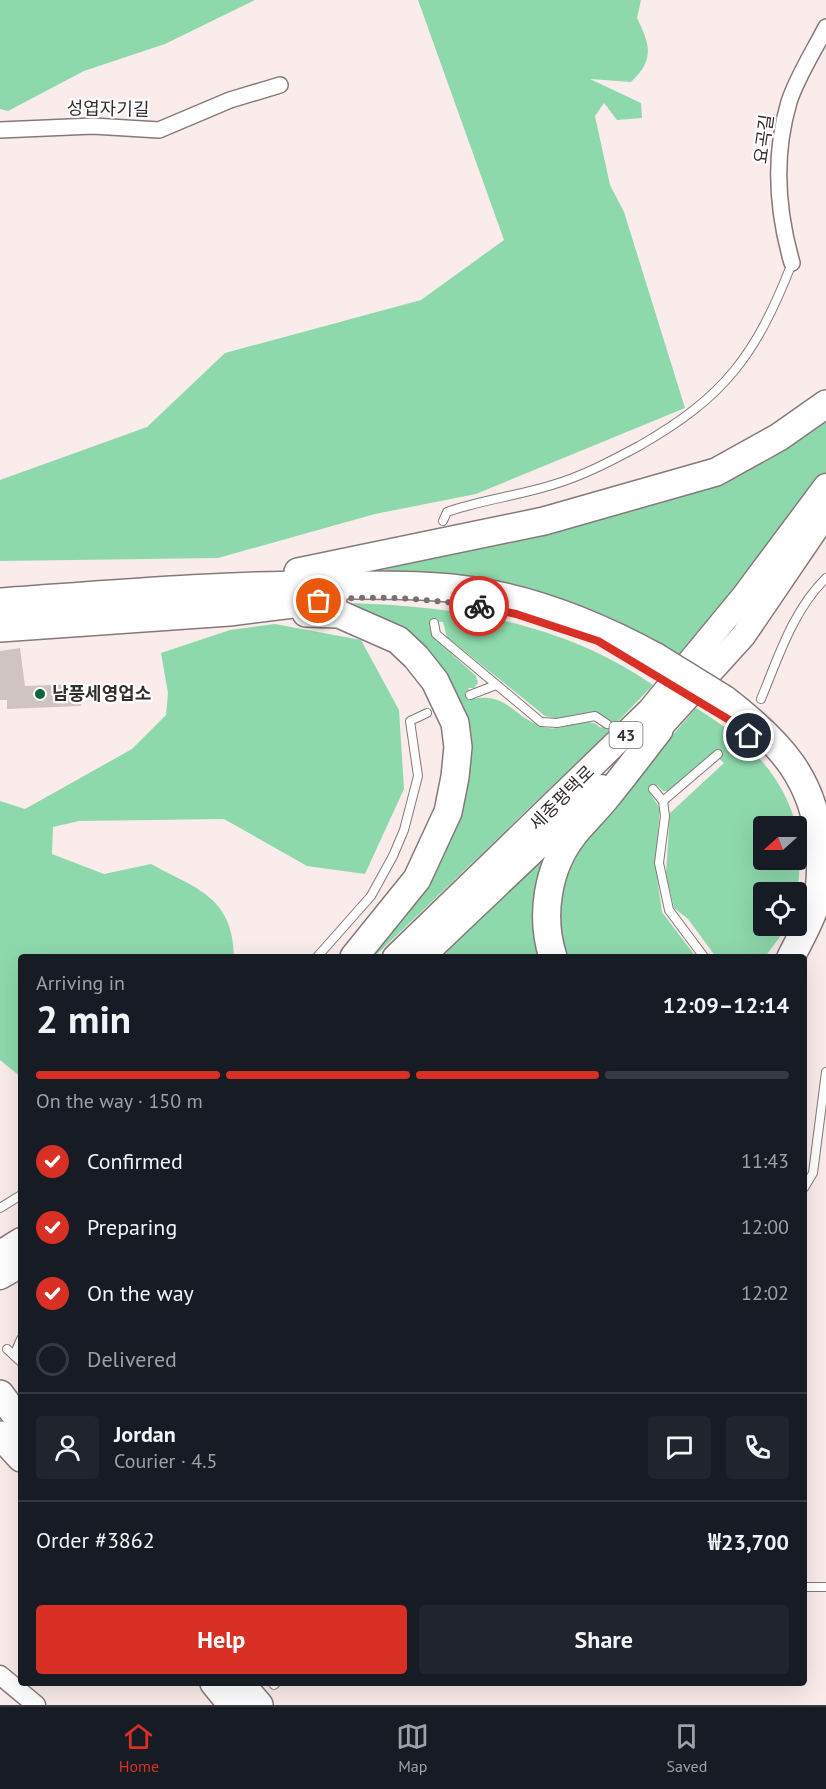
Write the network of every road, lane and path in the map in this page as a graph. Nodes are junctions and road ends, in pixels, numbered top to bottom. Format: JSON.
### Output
{"nodes":[{"id":1,"x":826,"y":27,"type":"edge"},
{"id":2,"x":280,"y":86,"type":"dead end"},
{"id":3,"x":0,"y":130,"type":"edge"},
{"id":4,"x":792,"y":263,"type":"joint"},
{"id":5,"x":826,"y":404,"type":"edge"},
{"id":6,"x":826,"y":486,"type":"edge"},
{"id":7,"x":826,"y":514,"type":"edge"},
{"id":8,"x":443,"y":521,"type":"dead end"},
{"id":9,"x":826,"y":578,"type":"edge"},
{"id":10,"x":228,"y":585,"type":"junction"},
{"id":11,"x":0,"y":602,"type":"edge"},
{"id":12,"x":229,"y":612,"type":"junction"},
{"id":13,"x":434,"y":623,"type":"dead end"},
{"id":14,"x":0,"y":628,"type":"edge"},
{"id":15,"x":651,"y":663,"type":"junction"},
{"id":16,"x":496,"y":684,"type":"junction"},
{"id":17,"x":471,"y":695,"type":"dead end"},
{"id":18,"x":761,"y":699,"type":"dead end"},
{"id":19,"x":718,"y":705,"type":"junction"},
{"id":20,"x":427,"y":713,"type":"dead end"},
{"id":21,"x":607,"y":724,"type":"dead end"},
{"id":22,"x":659,"y":730,"type":"junction"},
{"id":23,"x":718,"y":754,"type":"dead end"},
{"id":24,"x":654,"y":789,"type":"dead end"},
{"id":25,"x":663,"y":801,"type":"junction"},
{"id":26,"x":807,"y":885,"type":"edge"},
{"id":27,"x":790,"y":936,"type":"edge"},
{"id":28,"x":320,"y":954,"type":"edge"},
{"id":29,"x":356,"y":954,"type":"edge"},
{"id":30,"x":398,"y":954,"type":"edge"},
{"id":31,"x":425,"y":954,"type":"edge"},
{"id":32,"x":552,"y":954,"type":"edge"},
{"id":33,"x":702,"y":954,"type":"edge"},
{"id":34,"x":778,"y":954,"type":"edge"},
{"id":35,"x":792,"y":954,"type":"edge"},
{"id":36,"x":826,"y":1072,"type":"edge"},
{"id":37,"x":807,"y":1183,"type":"edge"},
{"id":38,"x":18,"y":1197,"type":"edge"},
{"id":39,"x":0,"y":1208,"type":"edge"},
{"id":40,"x":18,"y":1242,"type":"edge"},
{"id":41,"x":0,"y":1252,"type":"edge"},
{"id":42,"x":18,"y":1267,"type":"edge"},
{"id":43,"x":0,"y":1277,"type":"edge"},
{"id":44,"x":18,"y":1346,"type":"edge"},
{"id":45,"x":7,"y":1348,"type":"dead end"},
{"id":46,"x":14,"y":1355,"type":"junction"},
{"id":47,"x":18,"y":1359,"type":"edge"},
{"id":48,"x":0,"y":1394,"type":"edge"},
{"id":49,"x":0,"y":1402,"type":"edge"},
{"id":50,"x":18,"y":1420,"type":"edge"},
{"id":51,"x":18,"y":1421,"type":"edge"},
{"id":52,"x":0,"y":1435,"type":"edge"},
{"id":53,"x":18,"y":1455,"type":"edge"},
{"id":54,"x":807,"y":1587,"type":"edge"},
{"id":55,"x":826,"y":1587,"type":"edge"},
{"id":56,"x":0,"y":1675,"type":"edge"},
{"id":57,"x":216,"y":1686,"type":"edge"},
{"id":58,"x":251,"y":1686,"type":"edge"},
{"id":59,"x":269,"y":1691,"type":"edge"},
{"id":60,"x":36,"y":1705,"type":"edge"},
{"id":61,"x":232,"y":1705,"type":"edge"}],
"edges":[{"from":1,"to":4,"type":"street","name":"요곡길"},
{"from":2,"to":3,"type":"street","name":"성엽자기길"},
{"from":4,"to":8,"type":"lane"},
{"from":5,"to":10,"type":"highway"},
{"from":6,"to":30,"type":"highway","name":"세종평택로","number":"43"},
{"from":7,"to":22,"type":"highway","name":"세종평택로","number":"43"},
{"from":9,"to":18,"type":"lane"},
{"from":10,"to":11,"type":"highway"},
{"from":10,"to":15,"type":"highway"},
{"from":12,"to":14,"type":"highway"},
{"from":12,"to":15,"type":"highway"},
{"from":12,"to":29,"type":"highway"},
{"from":13,"to":16,"type":"lane"},
{"from":15,"to":19,"type":"highway","bridge":true},
{"from":16,"to":17,"type":"lane"},
{"from":16,"to":21,"type":"lane"},
{"from":19,"to":26,"type":"highway"},
{"from":19,"to":35,"type":"highway"},
{"from":20,"to":28,"type":"lane"},
{"from":22,"to":31,"type":"highway","name":"세종평택로","number":"43"},
{"from":22,"to":32,"type":"highway"},
{"from":23,"to":25,"type":"lane"},
{"from":24,"to":25,"type":"lane"},
{"from":25,"to":33,"type":"lane"},
{"from":27,"to":34,"type":"highway"},
{"from":36,"to":37,"type":"lane"},
{"from":38,"to":39,"type":"lane"},
{"from":40,"to":41,"type":"highway"},
{"from":42,"to":43,"type":"highway"},
{"from":44,"to":46,"type":"lane"},
{"from":45,"to":46,"type":"lane"},
{"from":46,"to":47,"type":"lane"},
{"from":48,"to":50,"type":"highway"},
{"from":49,"to":51,"type":"highway"},
{"from":52,"to":53,"type":"highway"},
{"from":54,"to":55,"type":"lane"},
{"from":56,"to":60,"type":"street"},
{"from":57,"to":61,"type":"highway"},
{"from":58,"to":59,"type":"highway"}]}
